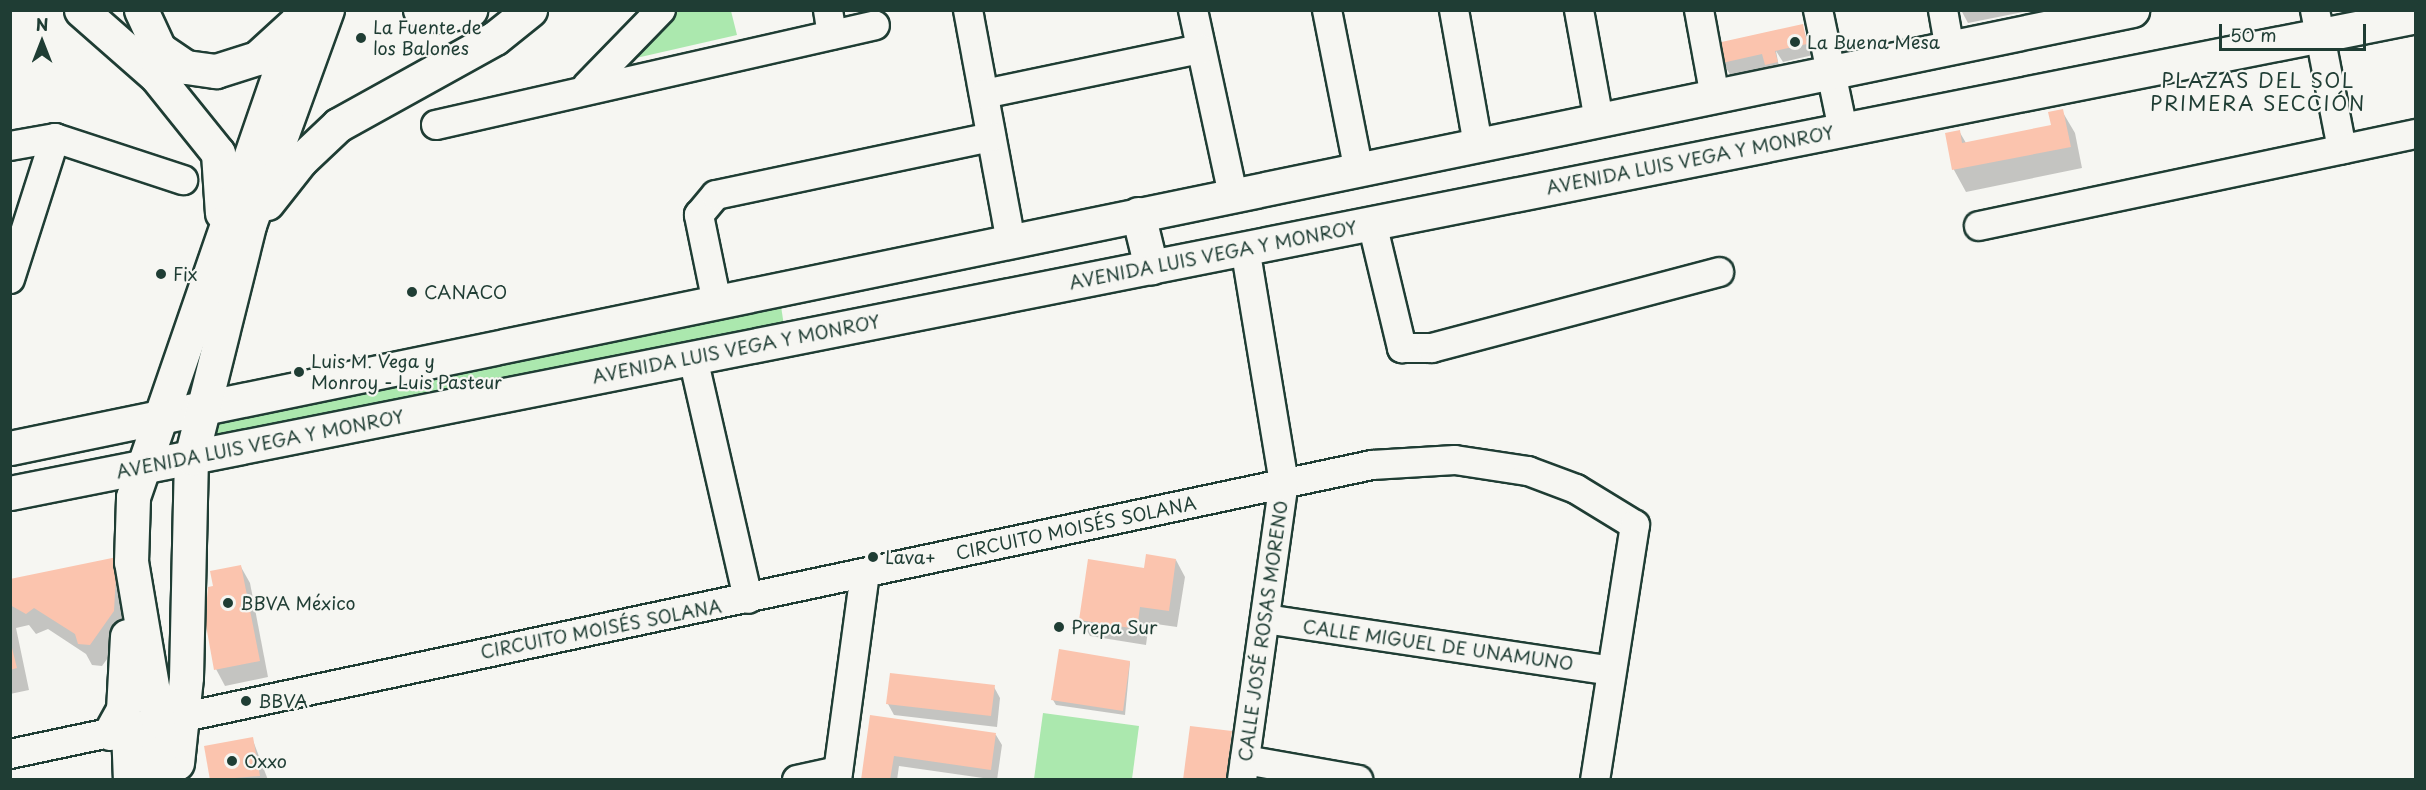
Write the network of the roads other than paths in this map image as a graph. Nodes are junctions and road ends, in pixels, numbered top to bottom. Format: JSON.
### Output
{"nodes":[{"id":1,"x":81,"y":10,"type":"edge"},
{"id":2,"x":141,"y":10,"type":"edge"},
{"id":3,"x":420,"y":10,"type":"edge"},
{"id":4,"x":470,"y":10,"type":"edge"},
{"id":5,"x":530,"y":10,"type":"edge"},
{"id":6,"x":661,"y":10,"type":"edge"},
{"id":7,"x":968,"y":10,"type":"edge"},
{"id":8,"x":1193,"y":10,"type":"edge"},
{"id":9,"x":1327,"y":10,"type":"edge"},
{"id":10,"x":1454,"y":10,"type":"edge"},
{"id":11,"x":1578,"y":10,"type":"edge"},
{"id":12,"x":1699,"y":10,"type":"edge"},
{"id":13,"x":1818,"y":10,"type":"edge"},
{"id":14,"x":1943,"y":10,"type":"edge"},
{"id":15,"x":2132,"y":10,"type":"edge"},
{"id":16,"x":309,"y":13,"type":"edge"},
{"id":17,"x":2415,"y":16,"type":"edge"},
{"id":18,"x":2067,"y":17,"type":"edge"},
{"id":19,"x":830,"y":22,"type":"edge"},
{"id":20,"x":2317,"y":23,"type":"edge"},
{"id":21,"x":875,"y":26,"type":"dead end"},
{"id":22,"x":1950,"y":48,"type":"junction"},
{"id":23,"x":1200,"y":49,"type":"junction"},
{"id":24,"x":1830,"y":73,"type":"junction"},
{"id":25,"x":584,"y":88,"type":"junction"},
{"id":26,"x":984,"y":94,"type":"junction"},
{"id":27,"x":1715,"y":97,"type":"junction"},
{"id":28,"x":1599,"y":120,"type":"junction"},
{"id":29,"x":436,"y":125,"type":"dead end"},
{"id":30,"x":1843,"y":130,"type":"junction"},
{"id":31,"x":2415,"y":134,"type":"edge"},
{"id":32,"x":991,"y":137,"type":"junction"},
{"id":33,"x":55,"y":138,"type":"junction"},
{"id":34,"x":1478,"y":145,"type":"junction"},
{"id":35,"x":10,"y":146,"type":"edge"},
{"id":36,"x":2342,"y":149,"type":"junction"},
{"id":37,"x":1359,"y":171,"type":"junction"},
{"id":38,"x":183,"y":180,"type":"dead end"},
{"id":39,"x":1233,"y":195,"type":"junction"},
{"id":40,"x":1138,"y":214,"type":"junction"},
{"id":41,"x":1372,"y":223,"type":"junction"},
{"id":42,"x":1979,"y":226,"type":"dead end"},
{"id":43,"x":236,"y":228,"type":"junction"},
{"id":44,"x":1011,"y":241,"type":"junction"},
{"id":45,"x":1245,"y":248,"type":"junction"},
{"id":46,"x":1151,"y":267,"type":"junction"},
{"id":47,"x":1719,"y":272,"type":"dead end"},
{"id":48,"x":10,"y":279,"type":"edge"},
{"id":49,"x":789,"y":287,"type":"junction"},
{"id":50,"x":717,"y":303,"type":"junction"},
{"id":51,"x":801,"y":336,"type":"junction"},
{"id":52,"x":693,"y":358,"type":"junction"},
{"id":53,"x":206,"y":407,"type":"junction"},
{"id":54,"x":157,"y":418,"type":"junction"},
{"id":55,"x":10,"y":448,"type":"edge"},
{"id":56,"x":191,"y":458,"type":"junction"},
{"id":57,"x":138,"y":468,"type":"junction"},
{"id":58,"x":1284,"y":483,"type":"junction"},
{"id":59,"x":10,"y":494,"type":"edge"},
{"id":60,"x":131,"y":562,"type":"junction"},
{"id":61,"x":865,"y":574,"type":"junction"},
{"id":62,"x":748,"y":599,"type":"junction"},
{"id":63,"x":1265,"y":620,"type":"junction"},
{"id":64,"x":1611,"y":671,"type":"junction"},
{"id":65,"x":144,"y":725,"type":"junction"},
{"id":66,"x":10,"y":754,"type":"edge"},
{"id":67,"x":1244,"y":770,"type":"edge"},
{"id":68,"x":838,"y":775,"type":"edge"},
{"id":69,"x":130,"y":780,"type":"edge"},
{"id":70,"x":159,"y":780,"type":"edge"},
{"id":71,"x":178,"y":780,"type":"edge"},
{"id":72,"x":797,"y":780,"type":"edge"},
{"id":73,"x":1358,"y":780,"type":"edge"},
{"id":74,"x":1595,"y":780,"type":"edge"}],
"edges":[{"from":1,"to":43,"type":"main road"},
{"from":2,"to":16,"type":"main road"},
{"from":3,"to":4,"type":"main road"},
{"from":5,"to":43,"type":"main road"},
{"from":6,"to":25,"type":"street"},
{"from":7,"to":26,"type":"street"},
{"from":8,"to":23,"type":"street"},
{"from":9,"to":37,"type":"street"},
{"from":10,"to":34,"type":"street"},
{"from":11,"to":28,"type":"street"},
{"from":12,"to":27,"type":"street"},
{"from":13,"to":24,"type":"street"},
{"from":14,"to":22,"type":"street"},
{"from":15,"to":18,"type":"main road"},
{"from":16,"to":43,"type":"main road"},
{"from":17,"to":20,"type":"main road","name":"AVENIDA LUIS VEGA Y MONROY"},
{"from":18,"to":22,"type":"main road"},
{"from":19,"to":21,"type":"street"},
{"from":19,"to":25,"type":"street"},
{"from":20,"to":30,"type":"main road","name":"AVENIDA LUIS VEGA Y MONROY"},
{"from":20,"to":36,"type":"street"},
{"from":22,"to":24,"type":"main road"},
{"from":23,"to":26,"type":"street"},
{"from":23,"to":39,"type":"street"},
{"from":24,"to":27,"type":"main road"},
{"from":24,"to":30,"type":"street"},
{"from":25,"to":29,"type":"street"},
{"from":26,"to":32,"type":"street"},
{"from":27,"to":28,"type":"main road"},
{"from":28,"to":34,"type":"main road"},
{"from":30,"to":41,"type":"main road","name":"AVENIDA LUIS VEGA Y MONROY"},
{"from":31,"to":36,"type":"street"},
{"from":32,"to":44,"type":"street"},
{"from":32,"to":50,"type":"street"},
{"from":33,"to":35,"type":"street"},
{"from":33,"to":38,"type":"street"},
{"from":33,"to":48,"type":"street"},
{"from":34,"to":37,"type":"main road"},
{"from":36,"to":42,"type":"street"},
{"from":37,"to":39,"type":"main road"},
{"from":39,"to":40,"type":"main road"},
{"from":40,"to":44,"type":"main road"},
{"from":40,"to":46,"type":"main road"},
{"from":41,"to":45,"type":"main road","name":"AVENIDA LUIS VEGA Y MONROY"},
{"from":41,"to":47,"type":"street"},
{"from":43,"to":53,"type":"main road"},
{"from":43,"to":54,"type":"main road"},
{"from":44,"to":49,"type":"main road"},
{"from":45,"to":46,"type":"main road","name":"AVENIDA LUIS VEGA Y MONROY"},
{"from":45,"to":58,"type":"street","name":"CALLE JOSÉ ROSAS MORENO"},
{"from":46,"to":51,"type":"main road","name":"AVENIDA LUIS VEGA Y MONROY"},
{"from":49,"to":50,"type":"main road"},
{"from":49,"to":51,"type":"main road"},
{"from":50,"to":53,"type":"main road"},
{"from":51,"to":52,"type":"main road","name":"AVENIDA LUIS VEGA Y MONROY"},
{"from":52,"to":56,"type":"main road","name":"AVENIDA LUIS VEGA Y MONROY"},
{"from":52,"to":62,"type":"street"},
{"from":53,"to":54,"type":"main road"},
{"from":53,"to":56,"type":"main road"},
{"from":54,"to":55,"type":"main road"},
{"from":54,"to":57,"type":"main road"},
{"from":56,"to":57,"type":"main road","name":"AVENIDA LUIS VEGA Y MONROY"},
{"from":56,"to":65,"type":"main road"},
{"from":57,"to":59,"type":"main road","name":"AVENIDA LUIS VEGA Y MONROY"},
{"from":57,"to":60,"type":"main road"},
{"from":58,"to":61,"type":"street","name":"CIRCUITO MOISÉS SOLANA"},
{"from":58,"to":63,"type":"street","name":"CALLE JOSÉ ROSAS MORENO"},
{"from":58,"to":64,"type":"street","name":"CIRCUITO MOISÉS SOLANA"},
{"from":60,"to":65,"type":"main road"},
{"from":60,"to":65,"type":"main road"},
{"from":61,"to":62,"type":"street","name":"CIRCUITO MOISÉS SOLANA"},
{"from":61,"to":68,"type":"street"},
{"from":62,"to":65,"type":"street","name":"CIRCUITO MOISÉS SOLANA"},
{"from":63,"to":64,"type":"street","name":"CALLE MIGUEL DE UNAMUNO"},
{"from":63,"to":67,"type":"street","name":"CALLE JOSÉ ROSAS MORENO"},
{"from":64,"to":74,"type":"street","name":"CIRCUITO MOISÉS SOLANA"},
{"from":65,"to":66,"type":"street","name":"CIRCUITO MOISÉS SOLANA"},
{"from":65,"to":69,"type":"main road"},
{"from":65,"to":70,"type":"main road"},
{"from":65,"to":71,"type":"main road"},
{"from":67,"to":73,"type":"street"},
{"from":68,"to":72,"type":"street"}]}
